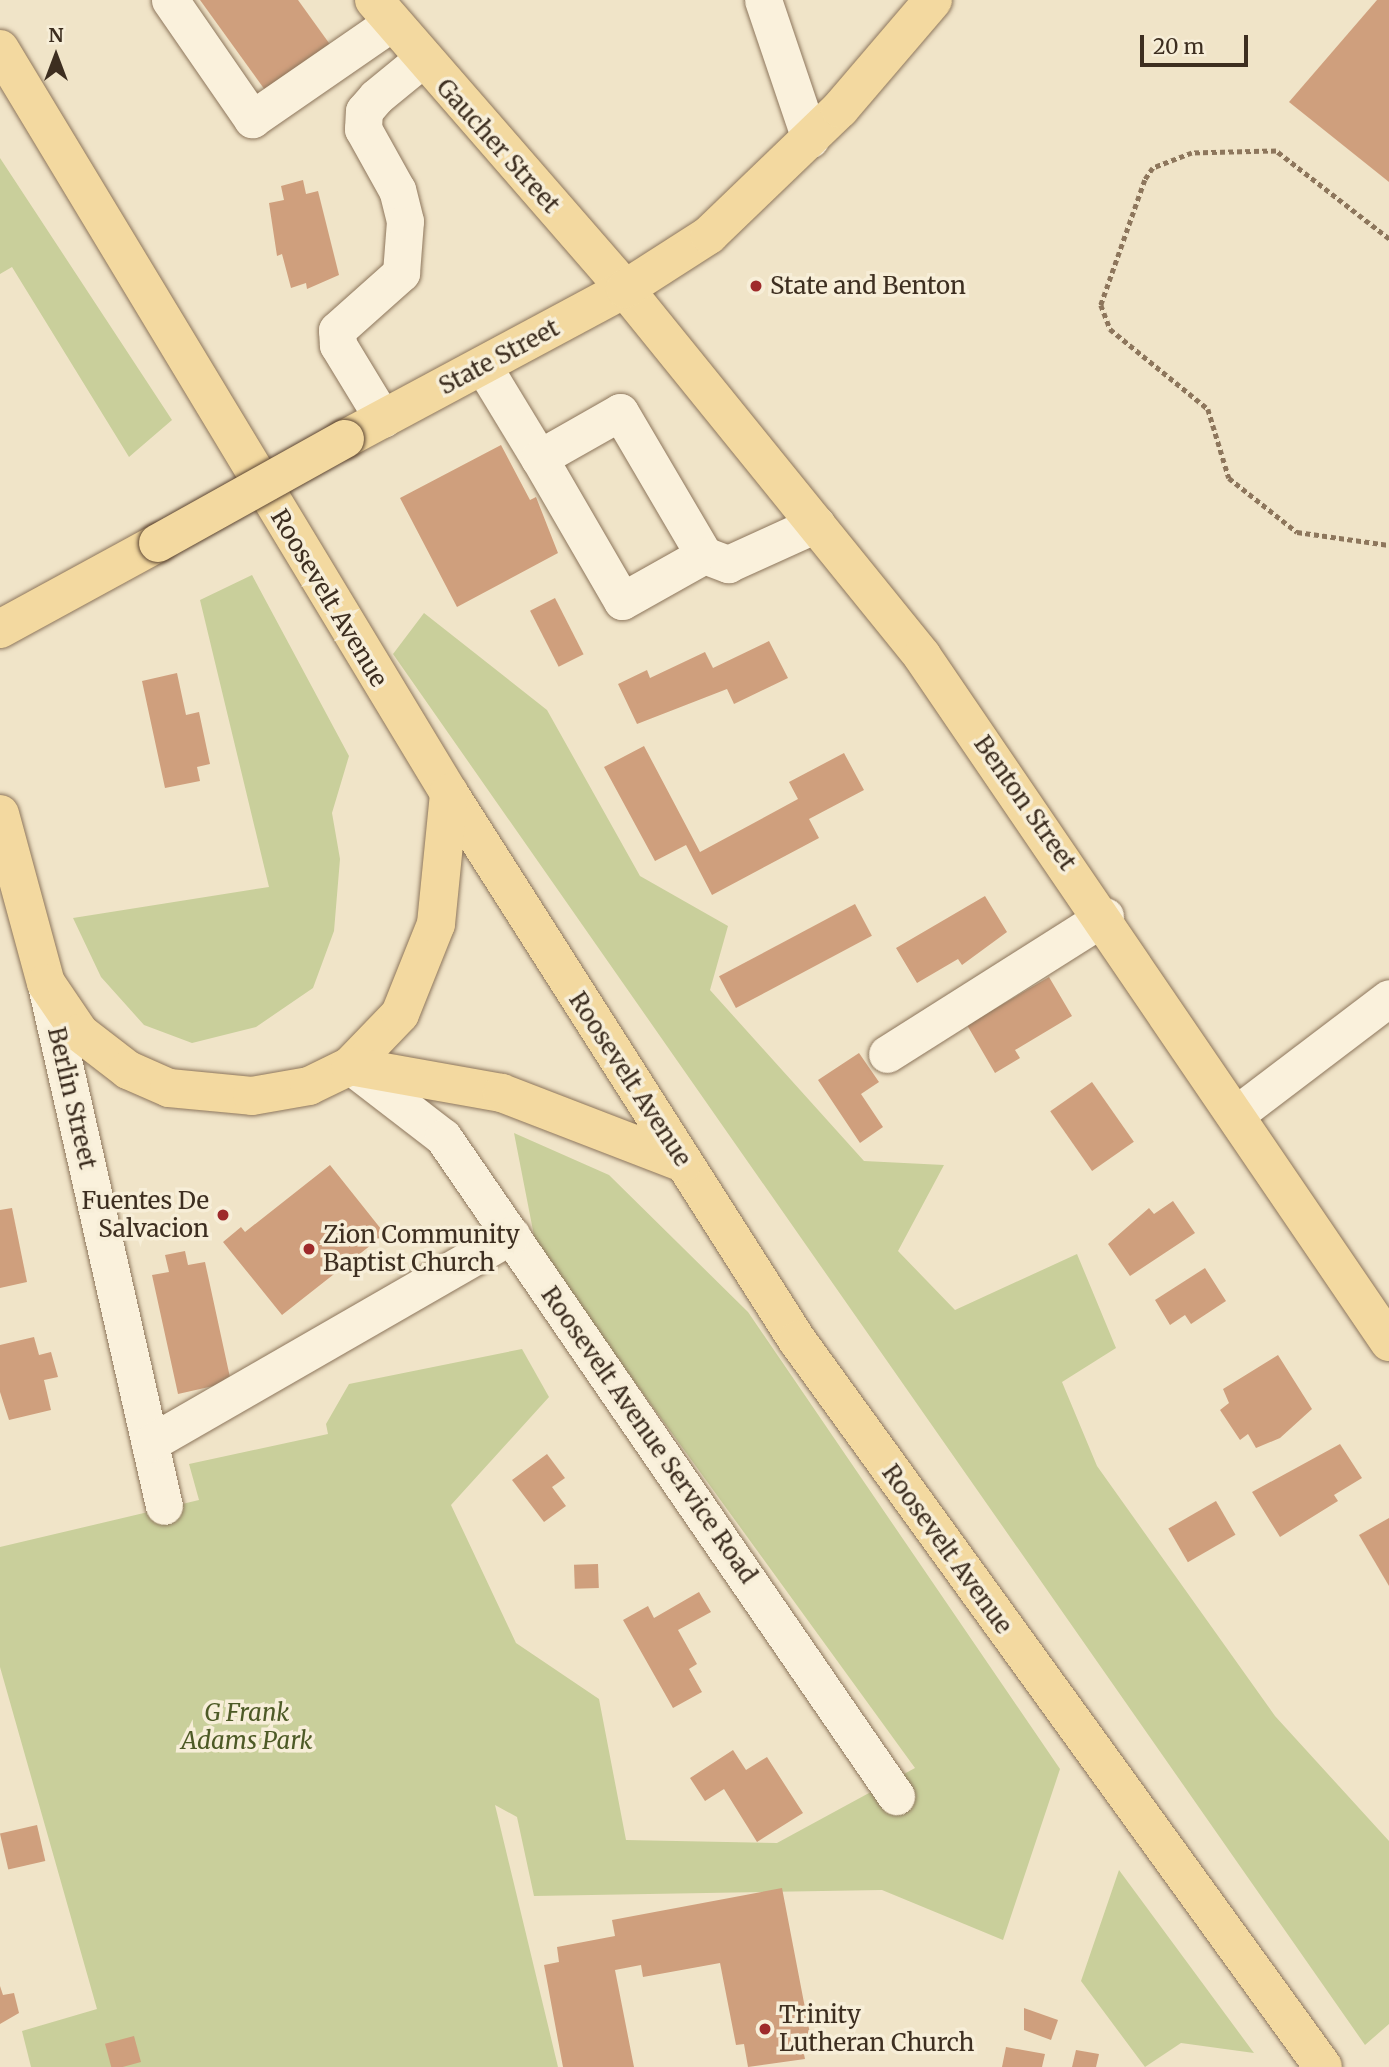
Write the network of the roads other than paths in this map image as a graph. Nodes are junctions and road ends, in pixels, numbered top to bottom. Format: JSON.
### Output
{"nodes":[{"id":1,"x":170,"y":0,"type":"edge"},
{"id":2,"x":763,"y":0,"type":"edge"},
{"id":3,"x":933,"y":0,"type":"edge"},
{"id":4,"x":382,"y":12,"type":"edge"},
{"id":5,"x":0,"y":49,"type":"edge"},
{"id":6,"x":421,"y":60,"type":"junction"},
{"id":7,"x":810,"y":139,"type":"junction"},
{"id":8,"x":625,"y":289,"type":"junction"},
{"id":9,"x":483,"y":366,"type":"junction"},
{"id":10,"x":383,"y":419,"type":"junction"},
{"id":11,"x":540,"y":458,"type":"junction"},
{"id":12,"x":816,"y":524,"type":"junction"},
{"id":13,"x":704,"y":555,"type":"junction"},
{"id":14,"x":0,"y":629,"type":"edge"},
{"id":15,"x":449,"y":793,"type":"junction"},
{"id":16,"x":0,"y":814,"type":"edge"},
{"id":17,"x":11,"y":899,"type":"edge"},
{"id":18,"x":1105,"y":916,"type":"junction"},
{"id":19,"x":46,"y":984,"type":"junction"},
{"id":20,"x":1389,"y":998,"type":"edge"},
{"id":21,"x":887,"y":1054,"type":"dead end"},
{"id":22,"x":351,"y":1066,"type":"junction"},
{"id":23,"x":1235,"y":1115,"type":"junction"},
{"id":24,"x":683,"y":1163,"type":"junction"},
{"id":25,"x":511,"y":1236,"type":"junction"},
{"id":26,"x":1389,"y":1342,"type":"edge"},
{"id":27,"x":150,"y":1443,"type":"junction"},
{"id":28,"x":164,"y":1506,"type":"dead end"},
{"id":29,"x":896,"y":1796,"type":"dead end"},
{"id":30,"x":1317,"y":2064,"type":"edge"}],
"edges":[{"from":1,"to":4,"type":"street"},
{"from":2,"to":7,"type":"street"},
{"from":3,"to":7,"type":"main road","name":"State Street"},
{"from":4,"to":6,"type":"main road","name":"Gaucher Street"},
{"from":5,"to":15,"type":"main road","name":"Roosevelt Avenue"},
{"from":6,"to":8,"type":"main road","name":"Gaucher Street"},
{"from":6,"to":10,"type":"street"},
{"from":7,"to":8,"type":"main road","name":"State Street"},
{"from":8,"to":9,"type":"main road","name":"State Street"},
{"from":8,"to":12,"type":"main road","name":"Benton Street"},
{"from":9,"to":10,"type":"main road","name":"State Street"},
{"from":9,"to":11,"type":"street"},
{"from":10,"to":14,"type":"main road","name":"State Street","bridge":true},
{"from":11,"to":13,"type":"street"},
{"from":11,"to":13,"type":"street"},
{"from":12,"to":13,"type":"street"},
{"from":12,"to":18,"type":"main road","name":"Benton Street"},
{"from":15,"to":22,"type":"main road"},
{"from":15,"to":24,"type":"main road","name":"Roosevelt Avenue"},
{"from":16,"to":17,"type":"main road","name":"Berlin Street"},
{"from":17,"to":19,"type":"main road","name":"Berlin Street"},
{"from":18,"to":21,"type":"street"},
{"from":18,"to":23,"type":"main road","name":"Benton Street"},
{"from":19,"to":22,"type":"main road"},
{"from":19,"to":27,"type":"street","name":"Berlin Street"},
{"from":20,"to":23,"type":"street"},
{"from":22,"to":24,"type":"main road"},
{"from":22,"to":25,"type":"street","name":"Roosevelt Avenue Service Road"},
{"from":23,"to":26,"type":"main road","name":"Benton Street"},
{"from":24,"to":30,"type":"main road","name":"Roosevelt Avenue"},
{"from":25,"to":27,"type":"street"},
{"from":25,"to":29,"type":"street","name":"Roosevelt Avenue Service Road"},
{"from":27,"to":28,"type":"street","name":"Berlin Street"}]}
